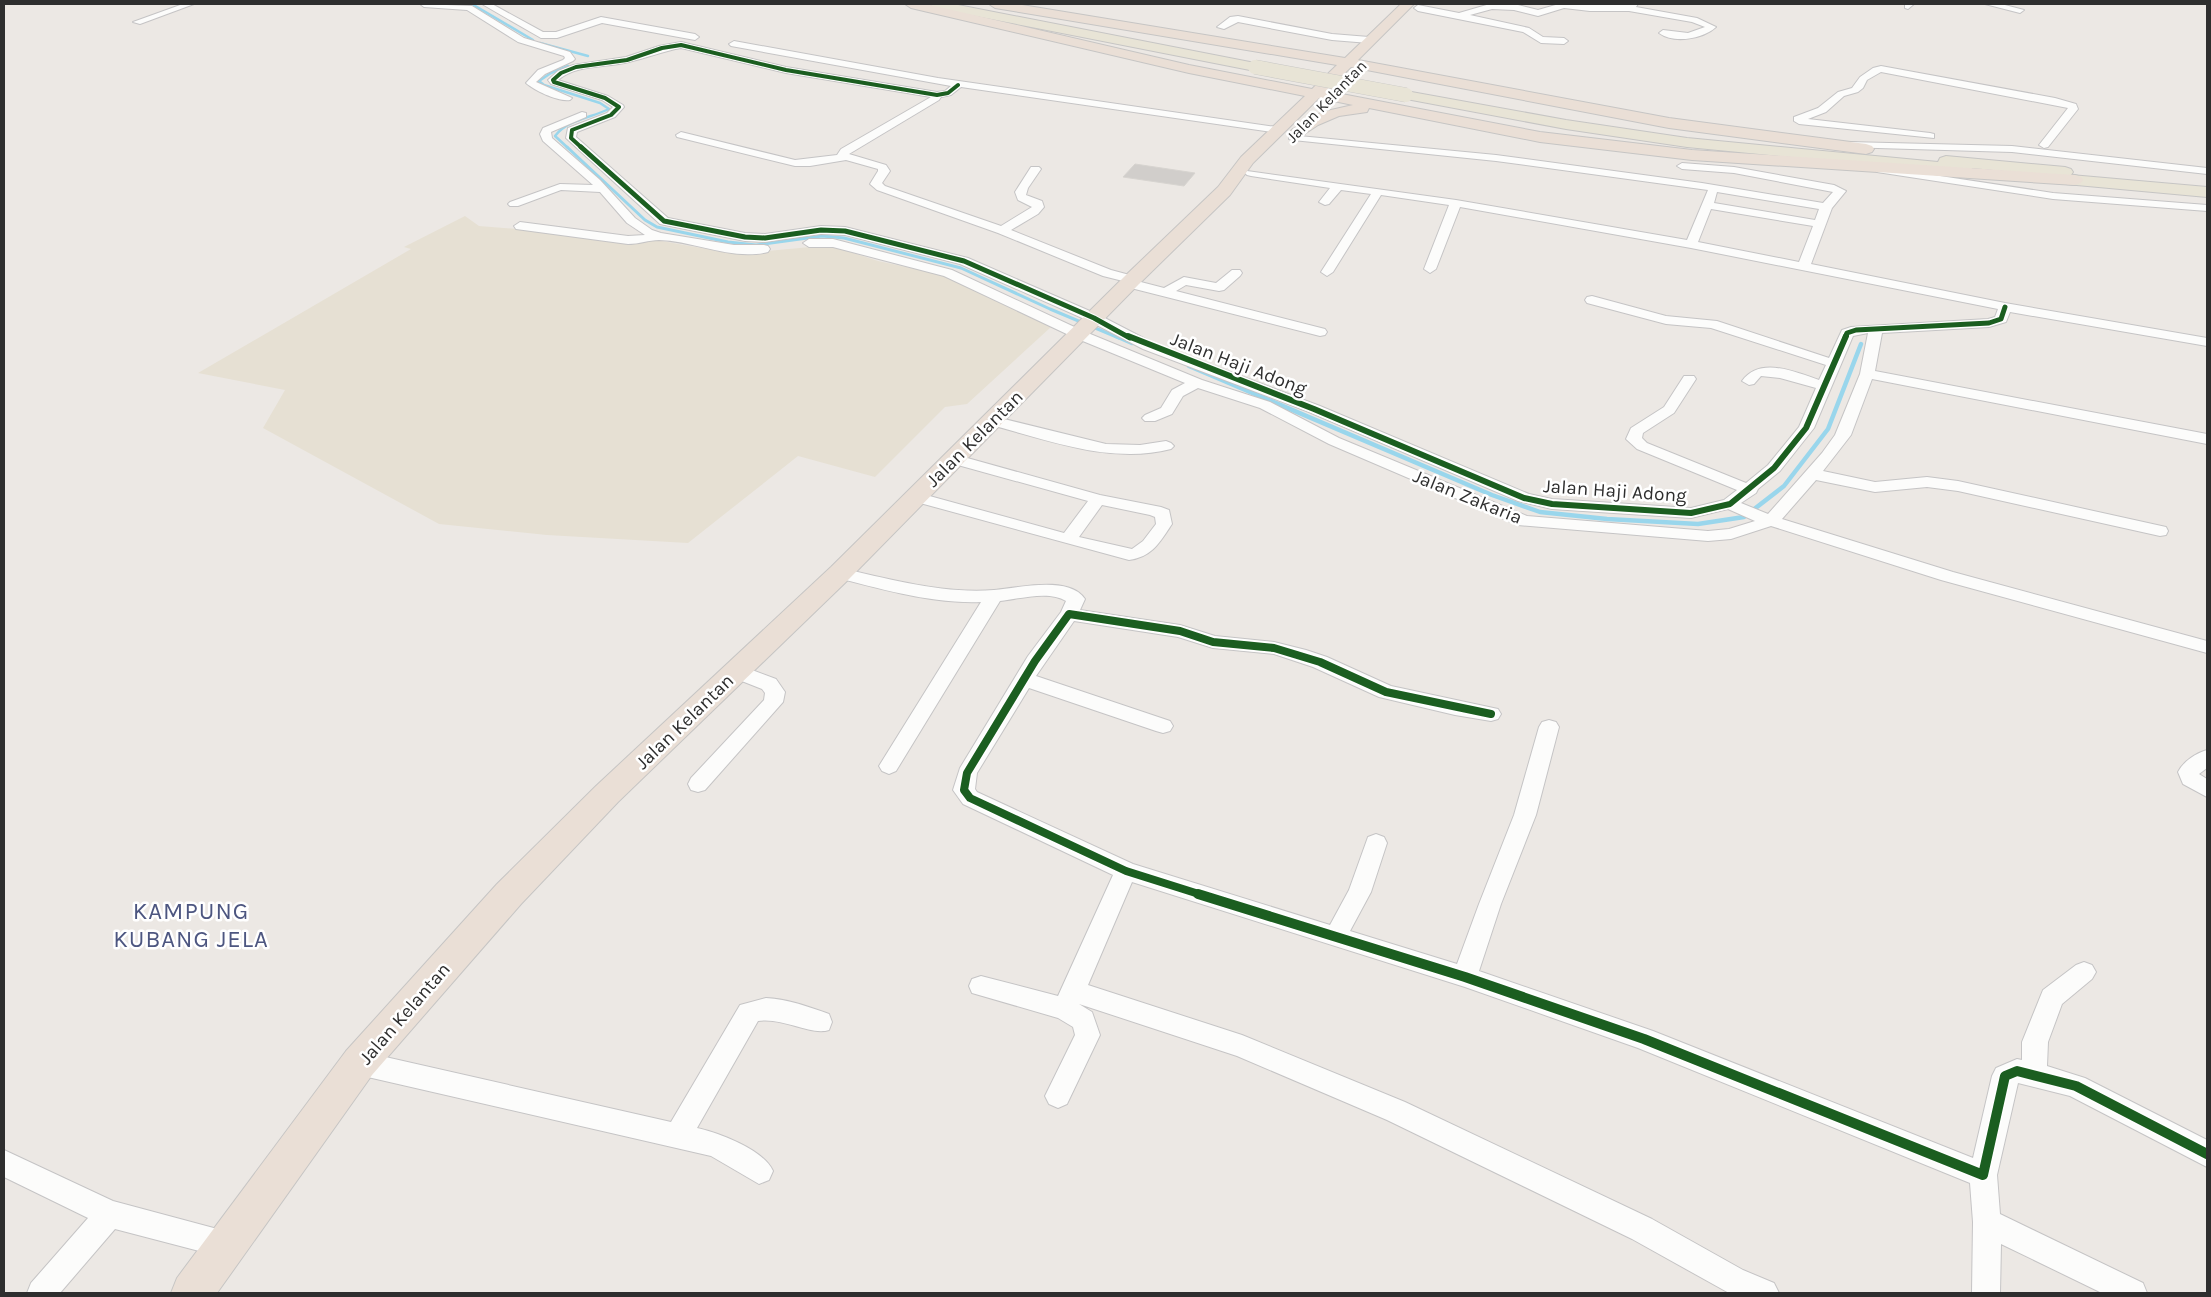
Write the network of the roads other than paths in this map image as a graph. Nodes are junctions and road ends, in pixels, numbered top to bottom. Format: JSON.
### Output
{"nodes":[{"id":1,"x":190,"y":4,"type":"edge"},
{"id":2,"x":424,"y":4,"type":"edge"},
{"id":3,"x":486,"y":4,"type":"edge"},
{"id":4,"x":911,"y":4,"type":"edge"},
{"id":5,"x":935,"y":4,"type":"edge"},
{"id":6,"x":959,"y":4,"type":"edge"},
{"id":7,"x":995,"y":4,"type":"edge"},
{"id":8,"x":1988,"y":4,"type":"edge"},
{"id":9,"x":1416,"y":5,"type":"edge"},
{"id":10,"x":1631,"y":6,"type":"edge"},
{"id":11,"x":2020,"y":10,"type":"dead end"},
{"id":12,"x":1459,"y":16,"type":"junction"},
{"id":13,"x":137,"y":22,"type":"dead end"},
{"id":14,"x":1221,"y":27,"type":"dead end"},
{"id":15,"x":1663,"y":34,"type":"dead end"},
{"id":16,"x":550,"y":36,"type":"junction"},
{"id":17,"x":1369,"y":40,"type":"junction"},
{"id":18,"x":1564,"y":41,"type":"dead end"},
{"id":19,"x":530,"y":43,"type":"junction"},
{"id":20,"x":1387,"y":44,"type":"junction"},
{"id":21,"x":1294,"y":54,"type":"junction"},
{"id":22,"x":566,"y":62,"type":"junction"},
{"id":23,"x":1353,"y":64,"type":"junction"},
{"id":24,"x":590,"y":65,"type":"junction"},
{"id":25,"x":1258,"y":65,"type":"junction"},
{"id":26,"x":1189,"y":69,"type":"junction"},
{"id":27,"x":1417,"y":74,"type":"junction"},
{"id":28,"x":1450,"y":80,"type":"junction"},
{"id":29,"x":1259,"y":83,"type":"junction"},
{"id":30,"x":950,"y":90,"type":"junction"},
{"id":31,"x":1322,"y":95,"type":"junction"},
{"id":32,"x":579,"y":102,"type":"dead end"},
{"id":33,"x":1378,"y":106,"type":"junction"},
{"id":34,"x":594,"y":108,"type":"dead end"},
{"id":35,"x":1437,"y":118,"type":"junction"},
{"id":36,"x":1289,"y":129,"type":"junction"},
{"id":37,"x":681,"y":135,"type":"dead end"},
{"id":38,"x":1817,"y":143,"type":"junction"},
{"id":39,"x":2044,"y":145,"type":"junction"},
{"id":40,"x":2057,"y":154,"type":"junction"},
{"id":41,"x":847,"y":157,"type":"junction"},
{"id":42,"x":1765,"y":160,"type":"junction"},
{"id":43,"x":1682,"y":166,"type":"dead end"},
{"id":44,"x":1035,"y":169,"type":"dead end"},
{"id":45,"x":2207,"y":171,"type":"edge"},
{"id":46,"x":1250,"y":173,"type":"junction"},
{"id":47,"x":2073,"y":176,"type":"junction"},
{"id":48,"x":1338,"y":186,"type":"junction"},
{"id":49,"x":2207,"y":186,"type":"edge"},
{"id":50,"x":1714,"y":187,"type":"junction"},
{"id":51,"x":603,"y":189,"type":"junction"},
{"id":52,"x":1224,"y":191,"type":"junction"},
{"id":53,"x":1377,"y":192,"type":"junction"},
{"id":54,"x":2207,"y":192,"type":"edge"},
{"id":55,"x":1325,"y":202,"type":"dead end"},
{"id":56,"x":514,"y":204,"type":"dead end"},
{"id":57,"x":1456,"y":204,"type":"junction"},
{"id":58,"x":1707,"y":205,"type":"junction"},
{"id":59,"x":1826,"y":207,"type":"junction"},
{"id":60,"x":2207,"y":208,"type":"edge"},
{"id":61,"x":1820,"y":224,"type":"junction"},
{"id":62,"x":520,"y":226,"type":"dead end"},
{"id":63,"x":667,"y":230,"type":"junction"},
{"id":64,"x":1002,"y":230,"type":"junction"},
{"id":65,"x":1691,"y":244,"type":"junction"},
{"id":66,"x":1804,"y":266,"type":"junction"},
{"id":67,"x":1430,"y":269,"type":"dead end"},
{"id":68,"x":1327,"y":272,"type":"dead end"},
{"id":69,"x":1236,"y":273,"type":"dead end"},
{"id":70,"x":1130,"y":282,"type":"junction"},
{"id":71,"x":1165,"y":293,"type":"junction"},
{"id":72,"x":1592,"y":300,"type":"dead end"},
{"id":73,"x":2005,"y":307,"type":"junction"},
{"id":74,"x":1086,"y":326,"type":"junction"},
{"id":75,"x":1876,"y":330,"type":"junction"},
{"id":76,"x":1320,"y":332,"type":"dead end"},
{"id":77,"x":2207,"y":342,"type":"edge"},
{"id":78,"x":1834,"y":363,"type":"junction"},
{"id":79,"x":1868,"y":374,"type":"junction"},
{"id":80,"x":1689,"y":379,"type":"dead end"},
{"id":81,"x":1749,"y":381,"type":"dead end"},
{"id":82,"x":1197,"y":383,"type":"junction"},
{"id":83,"x":1824,"y":386,"type":"junction"},
{"id":84,"x":1237,"y":387,"type":"junction"},
{"id":85,"x":1150,"y":418,"type":"dead end"},
{"id":86,"x":992,"y":421,"type":"junction"},
{"id":87,"x":2207,"y":439,"type":"edge"},
{"id":88,"x":1166,"y":446,"type":"dead end"},
{"id":89,"x":953,"y":459,"type":"junction"},
{"id":90,"x":1812,"y":474,"type":"junction"},
{"id":91,"x":1750,"y":490,"type":"junction"},
{"id":92,"x":915,"y":497,"type":"junction"},
{"id":93,"x":1098,"y":498,"type":"junction"},
{"id":94,"x":1734,"y":506,"type":"junction"},
{"id":95,"x":1767,"y":519,"type":"junction"},
{"id":96,"x":2160,"y":531,"type":"dead end"},
{"id":97,"x":1068,"y":538,"type":"junction"},
{"id":98,"x":840,"y":573,"type":"junction"},
{"id":99,"x":994,"y":596,"type":"junction"},
{"id":100,"x":1070,"y":614,"type":"junction"},
{"id":101,"x":2207,"y":647,"type":"edge"},
{"id":102,"x":736,"y":671,"type":"junction"},
{"id":103,"x":1024,"y":679,"type":"junction"},
{"id":104,"x":1491,"y":714,"type":"dead end"},
{"id":105,"x":1163,"y":726,"type":"dead end"},
{"id":106,"x":1549,"y":727,"type":"dead end"},
{"id":107,"x":2207,"y":757,"type":"edge"},
{"id":108,"x":889,"y":766,"type":"dead end"},
{"id":109,"x":698,"y":784,"type":"dead end"},
{"id":110,"x":2207,"y":789,"type":"edge"},
{"id":111,"x":1376,"y":843,"type":"dead end"},
{"id":112,"x":1126,"y":871,"type":"junction"},
{"id":113,"x":1335,"y":937,"type":"junction"},
{"id":114,"x":2084,"y":972,"type":"dead end"},
{"id":115,"x":1465,"y":977,"type":"junction"},
{"id":116,"x":981,"y":986,"type":"dead end"},
{"id":117,"x":1069,"y":1000,"type":"junction"},
{"id":118,"x":820,"y":1022,"type":"dead end"},
{"id":119,"x":359,"y":1063,"type":"junction"},
{"id":120,"x":2034,"y":1074,"type":"junction"},
{"id":121,"x":1058,"y":1096,"type":"dead end"},
{"id":122,"x":678,"y":1136,"type":"junction"},
{"id":123,"x":2207,"y":1154,"type":"edge"},
{"id":124,"x":4,"y":1163,"type":"edge"},
{"id":125,"x":759,"y":1171,"type":"dead end"},
{"id":126,"x":1983,"y":1175,"type":"junction"},
{"id":127,"x":110,"y":1214,"type":"junction"},
{"id":128,"x":1987,"y":1222,"type":"junction"},
{"id":129,"x":226,"y":1244,"type":"junction"},
{"id":130,"x":1729,"y":1287,"type":"edge"},
{"id":131,"x":41,"y":1293,"type":"edge"},
{"id":132,"x":192,"y":1293,"type":"edge"},
{"id":133,"x":1764,"y":1293,"type":"edge"},
{"id":134,"x":1986,"y":1293,"type":"edge"},
{"id":135,"x":2133,"y":1293,"type":"edge"}],
"edges":[{"from":1,"to":13,"type":"street"},
{"from":2,"to":19,"type":"street"},
{"from":3,"to":16,"type":"street"},
{"from":4,"to":26,"type":"highway"},
{"from":5,"to":25,"type":"main road"},
{"from":6,"to":25,"type":"main road"},
{"from":7,"to":21,"type":"highway"},
{"from":8,"to":11,"type":"street"},
{"from":9,"to":12,"type":"street"},
{"from":9,"to":17,"type":"highway","name":"Jalan Kelantan"},
{"from":9,"to":20,"type":"highway","name":"Jalan Kelantan"},
{"from":10,"to":12,"type":"street"},
{"from":10,"to":15,"type":"street"},
{"from":12,"to":18,"type":"street"},
{"from":14,"to":17,"type":"street"},
{"from":16,"to":19,"type":"street"},
{"from":16,"to":30,"type":"street"},
{"from":17,"to":21,"type":"highway"},
{"from":17,"to":23,"type":"highway","name":"Jalan Kelantan"},
{"from":19,"to":22,"type":"street"},
{"from":20,"to":23,"type":"highway","name":"Jalan Kelantan"},
{"from":20,"to":28,"type":"highway"},
{"from":21,"to":23,"type":"highway"},
{"from":21,"to":29,"type":"highway"},
{"from":22,"to":24,"type":"street"},
{"from":22,"to":32,"type":"street"},
{"from":23,"to":27,"type":"highway"},
{"from":23,"to":31,"type":"highway","name":"Jalan Kelantan"},
{"from":24,"to":30,"type":"street"},
{"from":24,"to":63,"type":"street"},
{"from":25,"to":47,"type":"main road","bridge":true},
{"from":26,"to":29,"type":"highway"},
{"from":26,"to":36,"type":"highway"},
{"from":27,"to":28,"type":"highway"},
{"from":27,"to":33,"type":"highway"},
{"from":28,"to":38,"type":"highway"},
{"from":29,"to":31,"type":"highway"},
{"from":30,"to":36,"type":"street"},
{"from":30,"to":41,"type":"street"},
{"from":31,"to":33,"type":"highway"},
{"from":31,"to":36,"type":"highway","name":"Jalan Kelantan"},
{"from":33,"to":35,"type":"highway"},
{"from":34,"to":51,"type":"street"},
{"from":35,"to":36,"type":"highway"},
{"from":35,"to":42,"type":"highway"},
{"from":36,"to":46,"type":"highway","name":"Jalan Kelantan"},
{"from":36,"to":50,"type":"street"},
{"from":36,"to":52,"type":"highway","name":"Jalan Kelantan"},
{"from":37,"to":41,"type":"street"},
{"from":38,"to":40,"type":"street"},
{"from":38,"to":47,"type":"highway"},
{"from":39,"to":39,"type":"street"},
{"from":39,"to":40,"type":"street"},
{"from":40,"to":45,"type":"street"},
{"from":41,"to":64,"type":"street"},
{"from":42,"to":47,"type":"highway"},
{"from":42,"to":60,"type":"street"},
{"from":43,"to":59,"type":"street"},
{"from":44,"to":64,"type":"street"},
{"from":46,"to":48,"type":"street"},
{"from":46,"to":52,"type":"highway","name":"Jalan Kelantan"},
{"from":47,"to":49,"type":"main road"},
{"from":47,"to":54,"type":"main road"},
{"from":48,"to":53,"type":"street"},
{"from":48,"to":55,"type":"street"},
{"from":50,"to":58,"type":"street"},
{"from":50,"to":59,"type":"street"},
{"from":51,"to":56,"type":"street"},
{"from":51,"to":63,"type":"street"},
{"from":52,"to":70,"type":"highway","name":"Jalan Kelantan"},
{"from":53,"to":57,"type":"street"},
{"from":53,"to":68,"type":"street"},
{"from":57,"to":65,"type":"street"},
{"from":57,"to":67,"type":"street"},
{"from":58,"to":61,"type":"street"},
{"from":58,"to":65,"type":"street"},
{"from":59,"to":61,"type":"street"},
{"from":61,"to":66,"type":"street"},
{"from":62,"to":63,"type":"street"},
{"from":63,"to":74,"type":"street"},
{"from":63,"to":74,"type":"street"},
{"from":64,"to":70,"type":"street"},
{"from":65,"to":66,"type":"street"},
{"from":66,"to":73,"type":"street"},
{"from":69,"to":71,"type":"street"},
{"from":70,"to":71,"type":"street"},
{"from":70,"to":74,"type":"highway","name":"Jalan Kelantan"},
{"from":71,"to":76,"type":"street"},
{"from":72,"to":78,"type":"street"},
{"from":73,"to":75,"type":"street","name":"Jalan Haji Adong"},
{"from":73,"to":77,"type":"street"},
{"from":74,"to":82,"type":"street","name":"Jalan Zakaria"},
{"from":74,"to":84,"type":"street","name":"Jalan Haji Adong"},
{"from":74,"to":86,"type":"highway","name":"Jalan Kelantan"},
{"from":75,"to":78,"type":"street","name":"Jalan Haji Adong"},
{"from":75,"to":79,"type":"street"},
{"from":78,"to":83,"type":"street","name":"Jalan Haji Adong"},
{"from":79,"to":87,"type":"street"},
{"from":79,"to":90,"type":"street"},
{"from":80,"to":91,"type":"street"},
{"from":81,"to":83,"type":"street"},
{"from":82,"to":84,"type":"street","name":"Jalan Zakaria"},
{"from":82,"to":85,"type":"street"},
{"from":83,"to":91,"type":"street","name":"Jalan Haji Adong"},
{"from":84,"to":94,"type":"street","name":"Jalan Haji Adong"},
{"from":84,"to":95,"type":"street","name":"Jalan Zakaria"},
{"from":86,"to":88,"type":"street"},
{"from":86,"to":89,"type":"highway","name":"Jalan Kelantan"},
{"from":89,"to":92,"type":"highway","name":"Jalan Kelantan"},
{"from":89,"to":93,"type":"street"},
{"from":90,"to":95,"type":"street"},
{"from":90,"to":96,"type":"street"},
{"from":91,"to":94,"type":"street","name":"Jalan Haji Adong"},
{"from":92,"to":97,"type":"street"},
{"from":92,"to":98,"type":"highway","name":"Jalan Kelantan"},
{"from":93,"to":97,"type":"street"},
{"from":93,"to":97,"type":"street"},
{"from":94,"to":95,"type":"street"},
{"from":95,"to":101,"type":"street"},
{"from":98,"to":99,"type":"street"},
{"from":98,"to":102,"type":"highway","name":"Jalan Kelantan"},
{"from":99,"to":100,"type":"street"},
{"from":99,"to":108,"type":"street"},
{"from":100,"to":103,"type":"street"},
{"from":100,"to":104,"type":"street"},
{"from":102,"to":109,"type":"street"},
{"from":102,"to":119,"type":"highway","name":"Jalan Kelantan"},
{"from":103,"to":105,"type":"street"},
{"from":103,"to":112,"type":"street"},
{"from":106,"to":115,"type":"street"},
{"from":107,"to":110,"type":"street"},
{"from":111,"to":113,"type":"street"},
{"from":112,"to":113,"type":"street"},
{"from":112,"to":117,"type":"street"},
{"from":113,"to":115,"type":"street"},
{"from":114,"to":120,"type":"street"},
{"from":115,"to":126,"type":"street"},
{"from":116,"to":117,"type":"street"},
{"from":117,"to":121,"type":"street"},
{"from":117,"to":130,"type":"street"},
{"from":118,"to":122,"type":"street"},
{"from":119,"to":122,"type":"street"},
{"from":119,"to":129,"type":"highway","name":"Jalan Kelantan"},
{"from":120,"to":123,"type":"street"},
{"from":120,"to":126,"type":"street"},
{"from":122,"to":125,"type":"street"},
{"from":124,"to":127,"type":"street"},
{"from":126,"to":128,"type":"street"},
{"from":127,"to":129,"type":"street"},
{"from":127,"to":131,"type":"street"},
{"from":128,"to":134,"type":"street"},
{"from":128,"to":135,"type":"street"},
{"from":129,"to":132,"type":"highway","name":"Jalan Kelantan"},
{"from":130,"to":133,"type":"street"}]}
